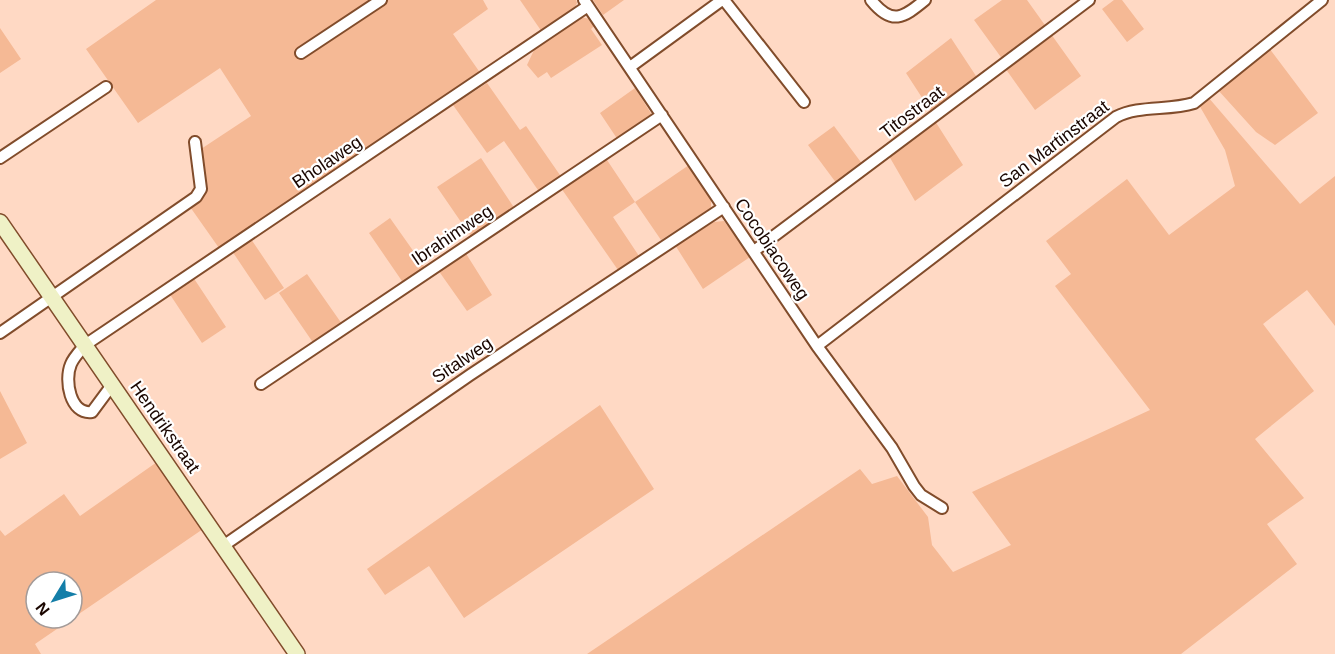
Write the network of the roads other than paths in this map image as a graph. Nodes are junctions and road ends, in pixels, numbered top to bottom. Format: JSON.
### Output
{"nodes":[{"id":1,"x":381,"y":0,"type":"edge"},
{"id":2,"x":723,"y":0,"type":"edge"},
{"id":3,"x":872,"y":0,"type":"edge"},
{"id":4,"x":925,"y":0,"type":"edge"},
{"id":5,"x":1089,"y":0,"type":"edge"},
{"id":6,"x":1322,"y":0,"type":"edge"},
{"id":7,"x":586,"y":3,"type":"edge"},
{"id":8,"x":301,"y":53,"type":"dead end"},
{"id":9,"x":630,"y":67,"type":"junction"},
{"id":10,"x":106,"y":87,"type":"dead end"},
{"id":11,"x":804,"y":102,"type":"dead end"},
{"id":12,"x":662,"y":115,"type":"junction"},
{"id":13,"x":195,"y":142,"type":"dead end"},
{"id":14,"x":0,"y":158,"type":"edge"},
{"id":15,"x":724,"y":207,"type":"junction"},
{"id":16,"x":0,"y":222,"type":"edge"},
{"id":17,"x":754,"y":251,"type":"junction"},
{"id":18,"x":51,"y":298,"type":"junction"},
{"id":19,"x":0,"y":333,"type":"edge"},
{"id":20,"x":85,"y":345,"type":"junction"},
{"id":21,"x":817,"y":346,"type":"junction"},
{"id":22,"x":261,"y":384,"type":"dead end"},
{"id":23,"x":112,"y":385,"type":"junction"},
{"id":24,"x":942,"y":508,"type":"dead end"},
{"id":25,"x":223,"y":546,"type":"junction"},
{"id":26,"x":297,"y":654,"type":"edge"}],
"edges":[{"from":1,"to":8,"type":"street"},
{"from":2,"to":9,"type":"street"},
{"from":2,"to":11,"type":"street"},
{"from":3,"to":4,"type":"street"},
{"from":5,"to":17,"type":"street","name":"Titostraat"},
{"from":6,"to":21,"type":"street","name":"San Martinstraat"},
{"from":7,"to":9,"type":"street","name":"Cocobiacoweg"},
{"from":7,"to":20,"type":"street","name":"Bholaweg"},
{"from":9,"to":12,"type":"street","name":"Cocobiacoweg"},
{"from":10,"to":14,"type":"street"},
{"from":12,"to":15,"type":"street","name":"Cocobiacoweg"},
{"from":12,"to":22,"type":"street","name":"Ibrahimweg"},
{"from":13,"to":18,"type":"street"},
{"from":15,"to":17,"type":"street","name":"Cocobiacoweg"},
{"from":15,"to":25,"type":"street","name":"Sitalweg"},
{"from":16,"to":18,"type":"street","name":"Hendrikstraat"},
{"from":17,"to":21,"type":"street","name":"Cocobiacoweg"},
{"from":18,"to":19,"type":"street"},
{"from":18,"to":20,"type":"street","name":"Hendrikstraat"},
{"from":20,"to":23,"type":"street","name":"Hendrikstraat"},
{"from":20,"to":23,"type":"street"},
{"from":21,"to":24,"type":"street","name":"Cocobiacoweg"},
{"from":23,"to":25,"type":"street","name":"Hendrikstraat"},
{"from":25,"to":26,"type":"street","name":"Hendrikstraat"}]}
